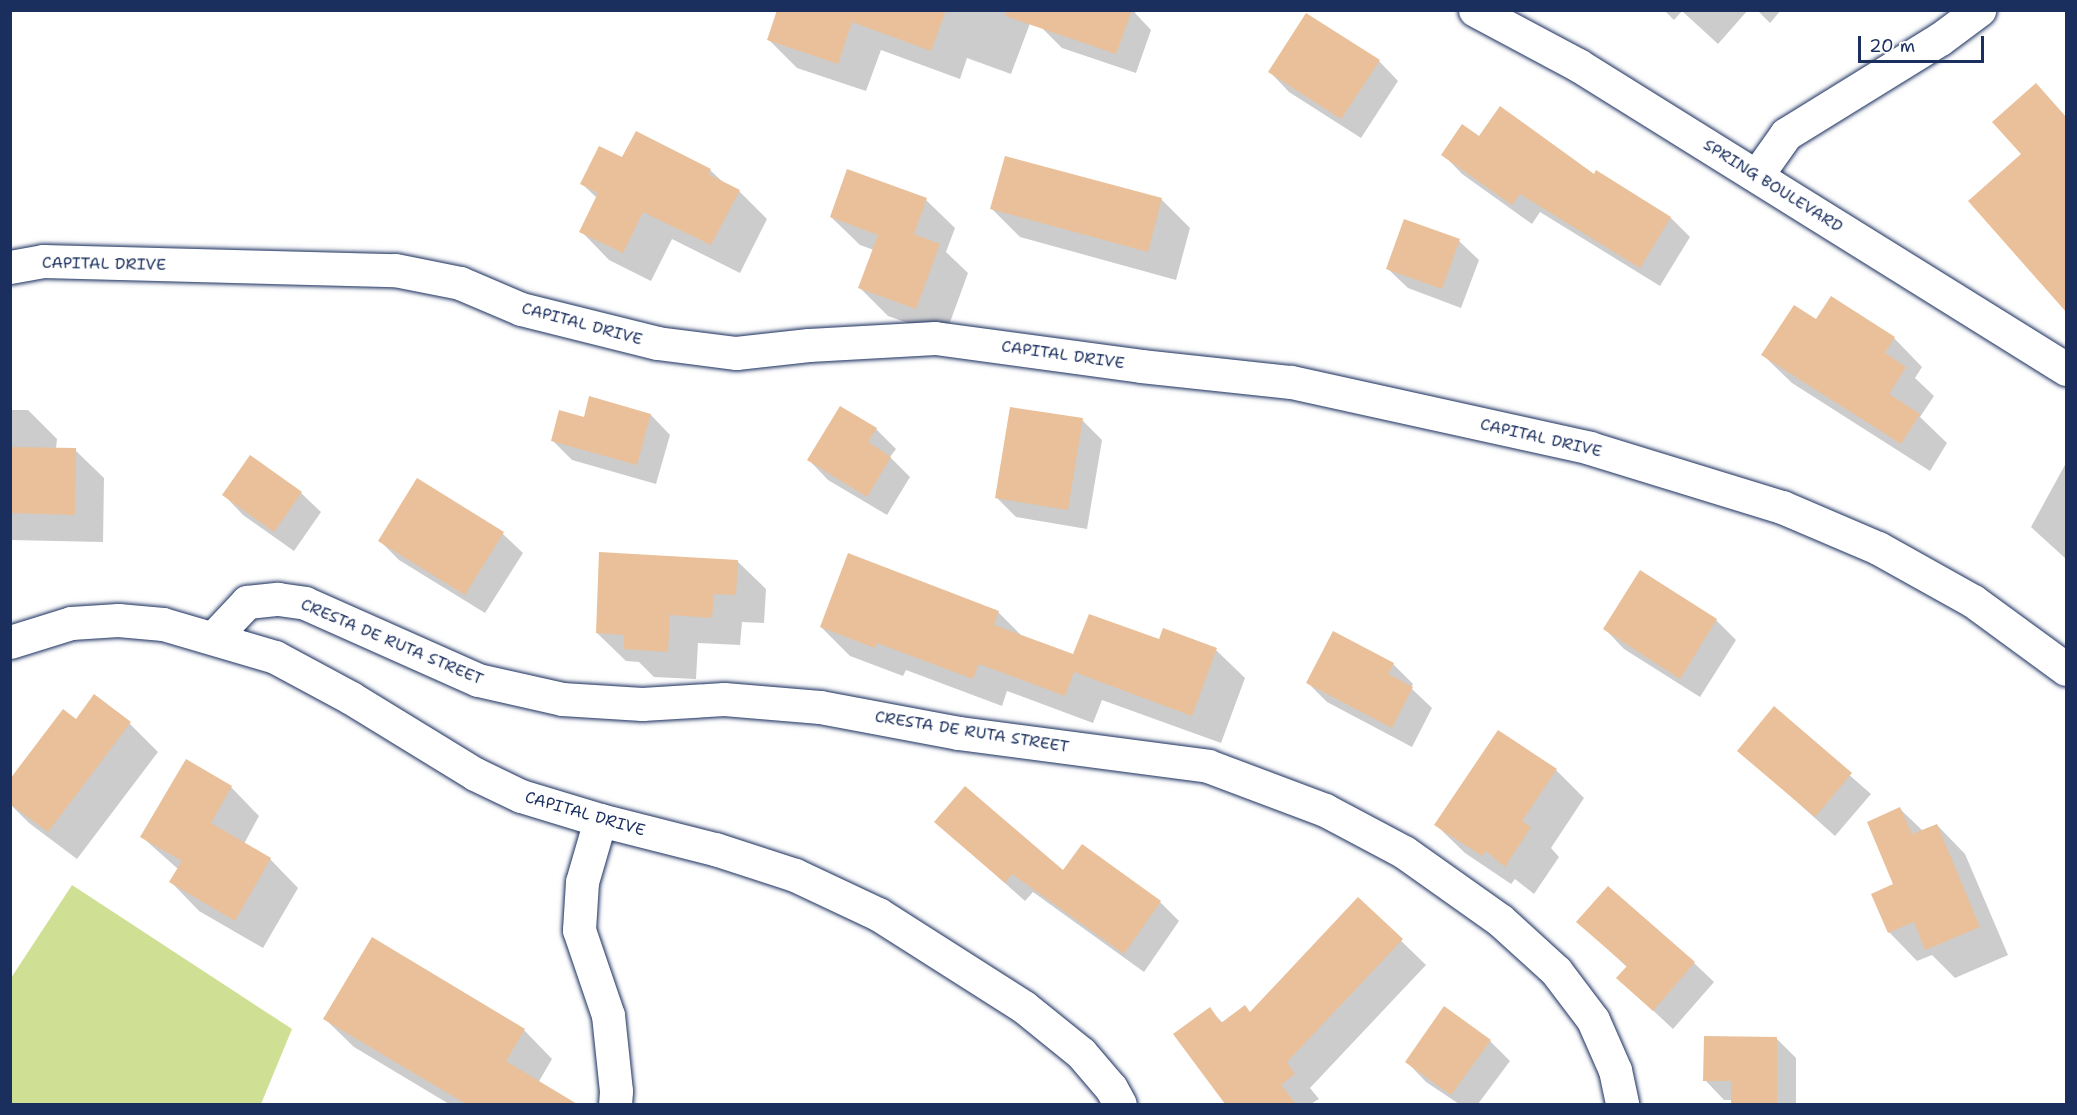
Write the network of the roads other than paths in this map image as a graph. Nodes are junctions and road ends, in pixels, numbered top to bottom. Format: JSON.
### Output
{"nodes":[{"id":1,"x":1475,"y":10,"type":"edge"},
{"id":2,"x":1979,"y":10,"type":"edge"},
{"id":3,"x":1756,"y":175,"type":"junction"},
{"id":4,"x":10,"y":267,"type":"edge"},
{"id":5,"x":2067,"y":369,"type":"edge"},
{"id":6,"x":213,"y":638,"type":"junction"},
{"id":7,"x":10,"y":642,"type":"edge"},
{"id":8,"x":2067,"y":669,"type":"edge"},
{"id":9,"x":600,"y":820,"type":"junction"},
{"id":10,"x":615,"y":1104,"type":"edge"},
{"id":11,"x":1120,"y":1104,"type":"edge"},
{"id":12,"x":1622,"y":1104,"type":"edge"}],
"edges":[{"from":1,"to":3,"type":"street","name":"SPRING BOULEVARD"},
{"from":2,"to":3,"type":"street"},
{"from":3,"to":5,"type":"street","name":"SPRING BOULEVARD"},
{"from":4,"to":8,"type":"street","name":"CAPITAL DRIVE"},
{"from":6,"to":7,"type":"street","name":"CAPITAL DRIVE"},
{"from":6,"to":9,"type":"street","name":"CAPITAL DRIVE"},
{"from":6,"to":12,"type":"street","name":"CRESTA DE RUTA STREET"},
{"from":9,"to":10,"type":"street"},
{"from":9,"to":11,"type":"street","name":"CAPITAL DRIVE"}]}
